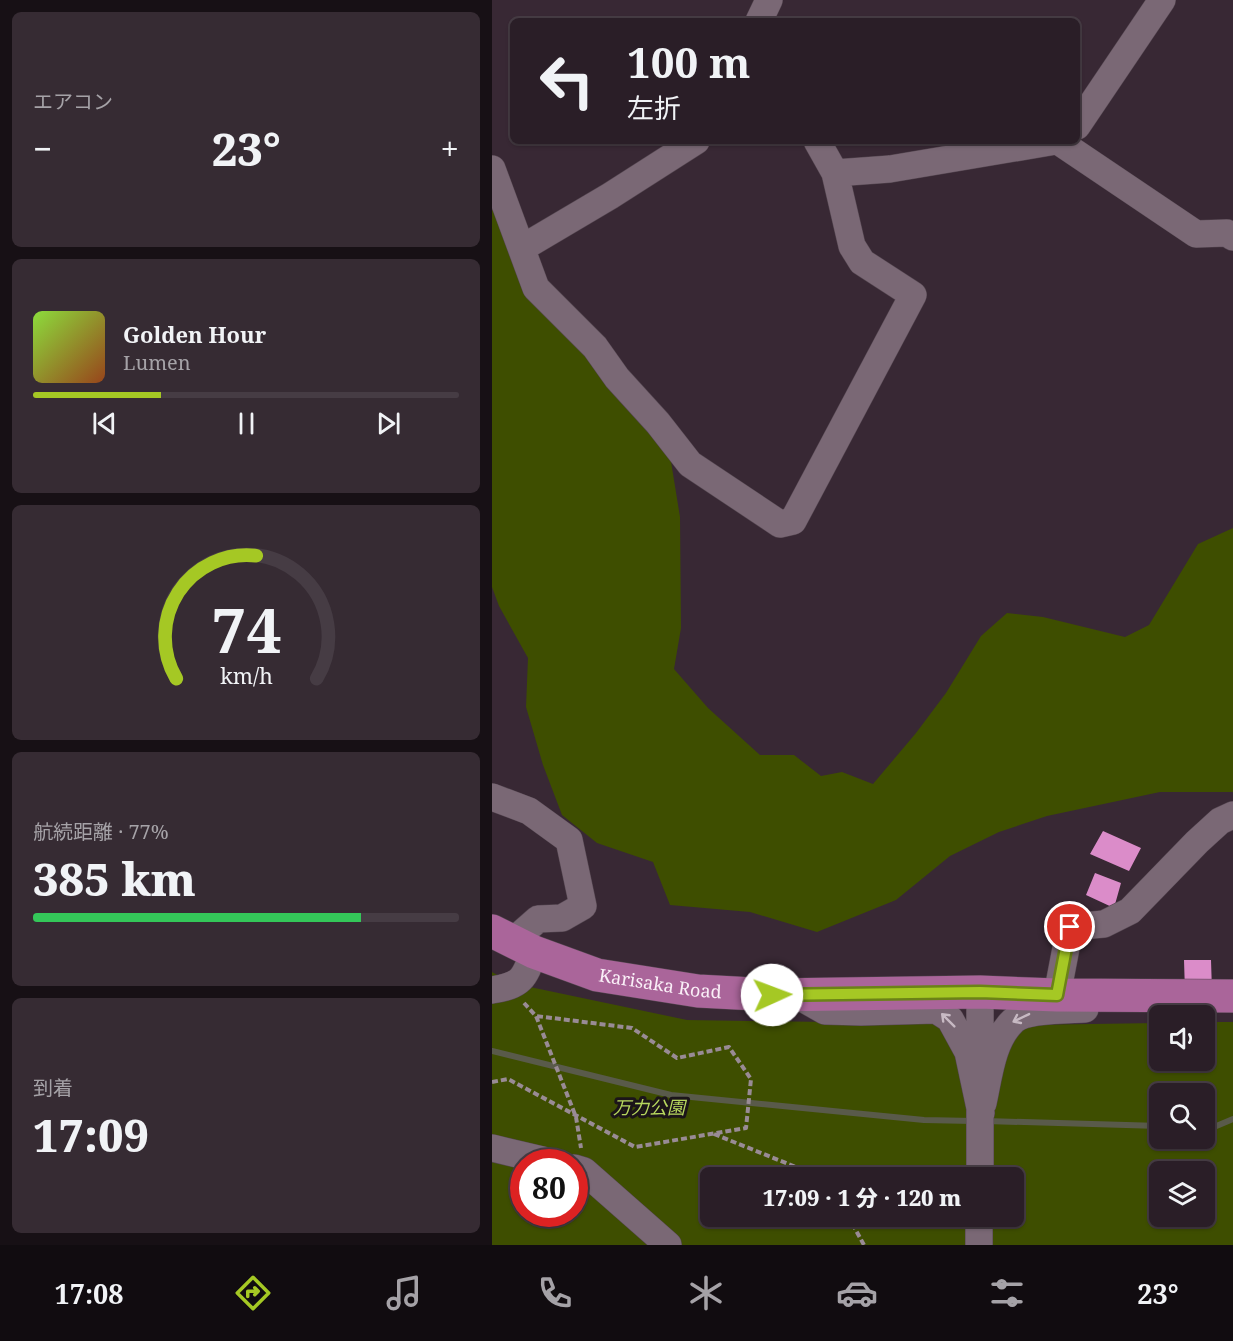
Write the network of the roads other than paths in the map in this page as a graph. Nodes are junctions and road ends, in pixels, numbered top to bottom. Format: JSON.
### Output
{"nodes":[{"id":1,"x":769,"y":0,"type":"edge"},
{"id":2,"x":1162,"y":0,"type":"edge"},
{"id":3,"x":760,"y":18,"type":"edge"},
{"id":4,"x":1080,"y":122,"type":"edge"},
{"id":5,"x":691,"y":144,"type":"edge"},
{"id":6,"x":819,"y":144,"type":"edge"},
{"id":7,"x":1039,"y":144,"type":"edge"},
{"id":8,"x":1061,"y":144,"type":"edge"},
{"id":9,"x":492,"y":169,"type":"edge"},
{"id":10,"x":835,"y":173,"type":"junction"},
{"id":11,"x":1233,"y":237,"type":"edge"},
{"id":12,"x":522,"y":248,"type":"junction"},
{"id":13,"x":492,"y":797,"type":"edge"},
{"id":14,"x":1233,"y":815,"type":"edge"},
{"id":15,"x":512,"y":942,"type":"edge"},
{"id":16,"x":501,"y":988,"type":"edge"},
{"id":17,"x":980,"y":992,"type":"junction"},
{"id":18,"x":795,"y":994,"type":"junction"},
{"id":19,"x":1057,"y":995,"type":"junction"},
{"id":20,"x":1160,"y":996,"type":"junction"},
{"id":21,"x":1233,"y":996,"type":"edge"},
{"id":22,"x":981,"y":1119,"type":"junction"},
{"id":23,"x":492,"y":1148,"type":"edge"},
{"id":24,"x":510,"y":1152,"type":"edge"},
{"id":25,"x":980,"y":1167,"type":"edge"},
{"id":26,"x":588,"y":1177,"type":"edge"},
{"id":27,"x":979,"y":1227,"type":"edge"},
{"id":28,"x":668,"y":1245,"type":"edge"},
{"id":29,"x":979,"y":1245,"type":"edge"}],
"edges":[{"from":1,"to":3,"type":"street"},
{"from":2,"to":4,"type":"street"},
{"from":5,"to":12,"type":"street"},
{"from":6,"to":10,"type":"street"},
{"from":7,"to":10,"type":"street"},
{"from":8,"to":11,"type":"street"},
{"from":9,"to":12,"type":"street"},
{"from":10,"to":12,"type":"street"},
{"from":13,"to":15,"type":"street"},
{"from":14,"to":19,"type":"street"},
{"from":15,"to":16,"type":"street"},
{"from":15,"to":18,"type":"highway","name":"Karisaka Road"},
{"from":17,"to":18,"type":"highway","name":"Karisaka Road"},
{"from":17,"to":19,"type":"highway","name":"Karisaka Road"},
{"from":17,"to":22,"type":"street"},
{"from":22,"to":18,"type":"street","one_way":true},
{"from":19,"to":20,"type":"highway","name":"Karisaka Road"},
{"from":20,"to":21,"type":"highway","name":"Karisaka Road"},
{"from":20,"to":22,"type":"street","one_way":true},
{"from":22,"to":25,"type":"street"},
{"from":23,"to":24,"type":"street"},
{"from":26,"to":28,"type":"street"},
{"from":27,"to":29,"type":"street"}]}
